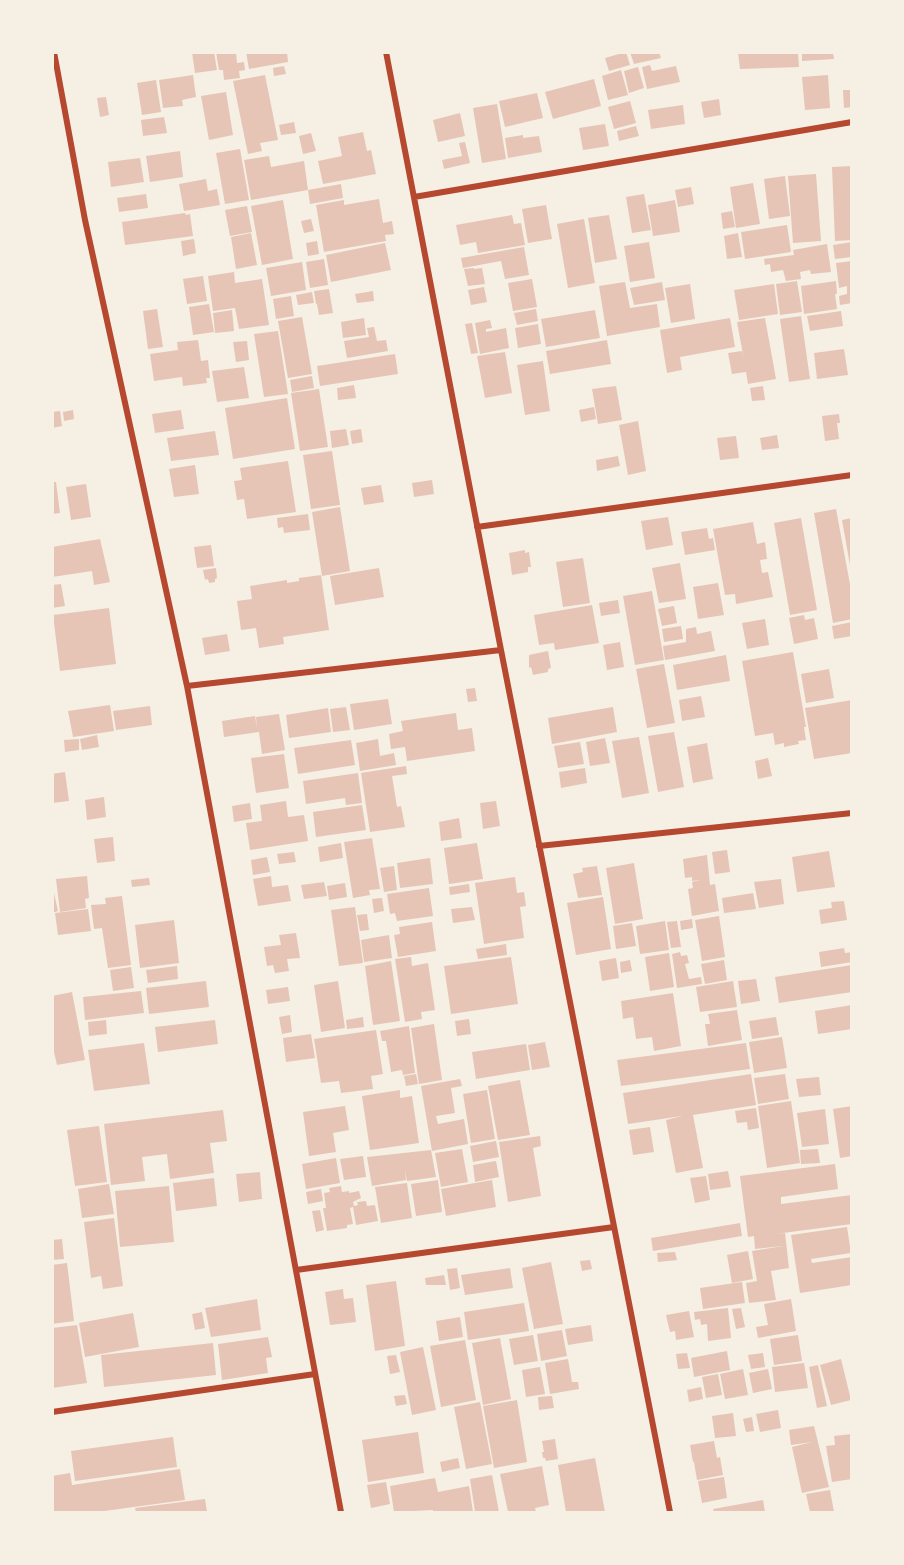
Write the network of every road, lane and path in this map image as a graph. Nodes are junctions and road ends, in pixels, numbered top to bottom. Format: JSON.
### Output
{"nodes":[{"id":1,"x":54,"y":52,"type":"edge"},
{"id":2,"x":386,"y":52,"type":"edge"},
{"id":3,"x":852,"y":122,"type":"edge"},
{"id":4,"x":414,"y":197,"type":"junction"},
{"id":5,"x":852,"y":476,"type":"edge"},
{"id":6,"x":477,"y":527,"type":"junction"},
{"id":7,"x":501,"y":650,"type":"junction"},
{"id":8,"x":188,"y":686,"type":"junction"},
{"id":9,"x":852,"y":813,"type":"edge"},
{"id":10,"x":539,"y":846,"type":"junction"},
{"id":11,"x":614,"y":1227,"type":"junction"},
{"id":12,"x":296,"y":1269,"type":"junction"},
{"id":13,"x":315,"y":1374,"type":"junction"},
{"id":14,"x":52,"y":1412,"type":"edge"},
{"id":15,"x":341,"y":1512,"type":"edge"},
{"id":16,"x":670,"y":1512,"type":"edge"}],
"edges":[{"from":1,"to":8,"type":"street"},
{"from":2,"to":4,"type":"street"},
{"from":3,"to":4,"type":"street"},
{"from":4,"to":6,"type":"street"},
{"from":5,"to":6,"type":"street"},
{"from":6,"to":7,"type":"street"},
{"from":7,"to":8,"type":"street"},
{"from":7,"to":10,"type":"street"},
{"from":8,"to":12,"type":"street"},
{"from":9,"to":10,"type":"street"},
{"from":10,"to":11,"type":"street"},
{"from":11,"to":12,"type":"street"},
{"from":11,"to":16,"type":"street"},
{"from":12,"to":13,"type":"street"},
{"from":13,"to":14,"type":"street"},
{"from":13,"to":15,"type":"street"}]}
